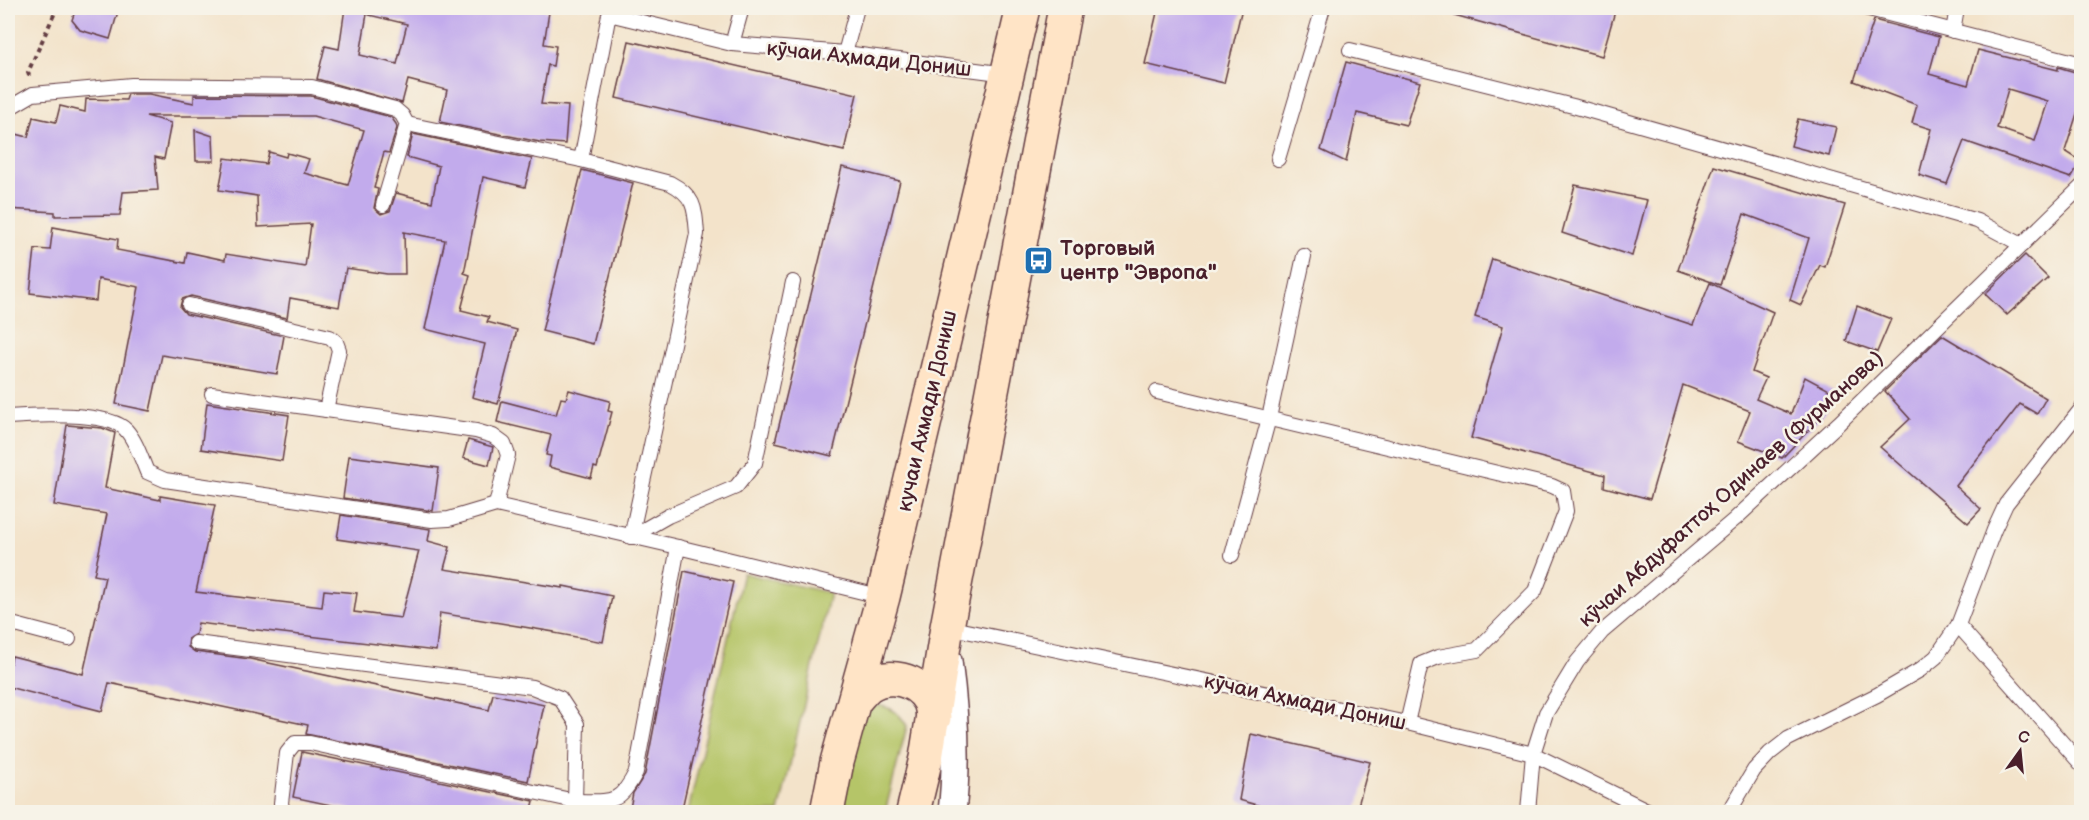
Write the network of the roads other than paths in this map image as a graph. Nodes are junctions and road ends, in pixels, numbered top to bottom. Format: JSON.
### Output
{"nodes":[{"id":1,"x":742,"y":8,"type":"edge"},
{"id":2,"x":856,"y":8,"type":"edge"},
{"id":3,"x":1023,"y":8,"type":"edge"},
{"id":4,"x":1065,"y":8,"type":"edge"},
{"id":5,"x":1323,"y":8,"type":"edge"},
{"id":6,"x":1865,"y":8,"type":"edge"},
{"id":7,"x":1958,"y":8,"type":"edge"},
{"id":8,"x":603,"y":11,"type":"edge"},
{"id":9,"x":1953,"y":31,"type":"junction"},
{"id":10,"x":732,"y":44,"type":"junction"},
{"id":11,"x":1350,"y":50,"type":"dead end"},
{"id":12,"x":845,"y":53,"type":"junction"},
{"id":13,"x":2082,"y":64,"type":"edge"},
{"id":14,"x":1006,"y":75,"type":"junction"},
{"id":15,"x":8,"y":116,"type":"edge"},
{"id":16,"x":407,"y":124,"type":"junction"},
{"id":17,"x":1278,"y":159,"type":"dead end"},
{"id":18,"x":581,"y":160,"type":"junction"},
{"id":19,"x":2082,"y":186,"type":"edge"},
{"id":20,"x":383,"y":205,"type":"dead end"},
{"id":21,"x":2022,"y":245,"type":"junction"},
{"id":22,"x":1304,"y":256,"type":"dead end"},
{"id":23,"x":793,"y":282,"type":"dead end"},
{"id":24,"x":189,"y":305,"type":"dead end"},
{"id":25,"x":1158,"y":392,"type":"dead end"},
{"id":26,"x":212,"y":394,"type":"dead end"},
{"id":27,"x":2082,"y":408,"type":"edge"},
{"id":28,"x":326,"y":410,"type":"junction"},
{"id":29,"x":8,"y":417,"type":"edge"},
{"id":30,"x":1269,"y":418,"type":"junction"},
{"id":31,"x":496,"y":505,"type":"junction"},
{"id":32,"x":632,"y":537,"type":"junction"},
{"id":33,"x":678,"y":547,"type":"junction"},
{"id":34,"x":1232,"y":555,"type":"dead end"},
{"id":35,"x":883,"y":597,"type":"junction"},
{"id":36,"x":8,"y":623,"type":"edge"},
{"id":37,"x":1958,"y":625,"type":"junction"},
{"id":38,"x":946,"y":634,"type":"junction"},
{"id":39,"x":69,"y":639,"type":"dead end"},
{"id":40,"x":196,"y":643,"type":"dead end"},
{"id":41,"x":855,"y":700,"type":"junction"},
{"id":42,"x":934,"y":718,"type":"junction"},
{"id":43,"x":1407,"y":723,"type":"junction"},
{"id":44,"x":1533,"y":754,"type":"junction"},
{"id":45,"x":837,"y":762,"type":"junction"},
{"id":46,"x":2082,"y":765,"type":"edge"},
{"id":47,"x":574,"y":807,"type":"edge"},
{"id":48,"x":283,"y":813,"type":"edge"},
{"id":49,"x":815,"y":813,"type":"edge"},
{"id":50,"x":827,"y":813,"type":"edge"},
{"id":51,"x":913,"y":813,"type":"edge"},
{"id":52,"x":952,"y":813,"type":"edge"},
{"id":53,"x":1528,"y":813,"type":"edge"},
{"id":54,"x":1651,"y":813,"type":"edge"},
{"id":55,"x":1729,"y":813,"type":"edge"}],
"edges":[{"from":1,"to":10,"type":"lane"},
{"from":2,"to":12,"type":"lane"},
{"from":3,"to":14,"type":"street","name":"кучаи Ахмади Дониш"},
{"from":4,"to":38,"type":"street"},
{"from":5,"to":17,"type":"lane"},
{"from":6,"to":9,"type":"lane"},
{"from":7,"to":9,"type":"lane"},
{"from":8,"to":10,"type":"lane","name":"кӯчаи Аҳмади Дониш"},
{"from":8,"to":18,"type":"lane"},
{"from":9,"to":13,"type":"lane"},
{"from":10,"to":12,"type":"lane","name":"кӯчаи Аҳмади Дониш"},
{"from":11,"to":21,"type":"lane"},
{"from":12,"to":14,"type":"lane","name":"кӯчаи Аҳмади Дониш"},
{"from":14,"to":35,"type":"street","name":"кучаи Ахмади Дониш"},
{"from":15,"to":16,"type":"lane"},
{"from":16,"to":18,"type":"lane"},
{"from":16,"to":20,"type":"lane"},
{"from":18,"to":32,"type":"lane"},
{"from":19,"to":21,"type":"lane","name":"кӯчаи Абдуфаттоҳ Одинаев (Фурманова)"},
{"from":21,"to":44,"type":"lane","name":"кӯчаи Абдуфаттоҳ Одинаев (Фурманова)"},
{"from":22,"to":30,"type":"lane"},
{"from":23,"to":32,"type":"lane"},
{"from":24,"to":28,"type":"lane"},
{"from":25,"to":30,"type":"lane"},
{"from":26,"to":28,"type":"lane"},
{"from":27,"to":37,"type":"lane"},
{"from":28,"to":31,"type":"lane"},
{"from":29,"to":31,"type":"lane"},
{"from":30,"to":34,"type":"lane"},
{"from":30,"to":43,"type":"lane"},
{"from":31,"to":32,"type":"lane"},
{"from":32,"to":33,"type":"lane"},
{"from":33,"to":35,"type":"lane"},
{"from":33,"to":47,"type":"lane"},
{"from":35,"to":41,"type":"street","name":"кучаи Ахмади Дониш"},
{"from":36,"to":39,"type":"lane"},
{"from":37,"to":46,"type":"lane"},
{"from":37,"to":55,"type":"lane"},
{"from":38,"to":42,"type":"street"},
{"from":38,"to":43,"type":"lane","name":"кӯчаи Аҳмади Дониш"},
{"from":38,"to":52,"type":"street"},
{"from":40,"to":47,"type":"lane"},
{"from":41,"to":42,"type":"street"},
{"from":41,"to":45,"type":"street","name":"кучаи Ахмади Дониш"},
{"from":42,"to":51,"type":"street"},
{"from":43,"to":44,"type":"lane","name":"кӯчаи Аҳмади Дониш"},
{"from":44,"to":53,"type":"lane","name":"кӯчаи Абдуфаттоҳ Одинаев (Фурманова)"},
{"from":44,"to":54,"type":"lane","name":"кӯчаи Аҳмади Дониш"},
{"from":45,"to":49,"type":"street"},
{"from":45,"to":50,"type":"street","name":"кучаи Ахмади Дониш"},
{"from":47,"to":48,"type":"lane"}]}
